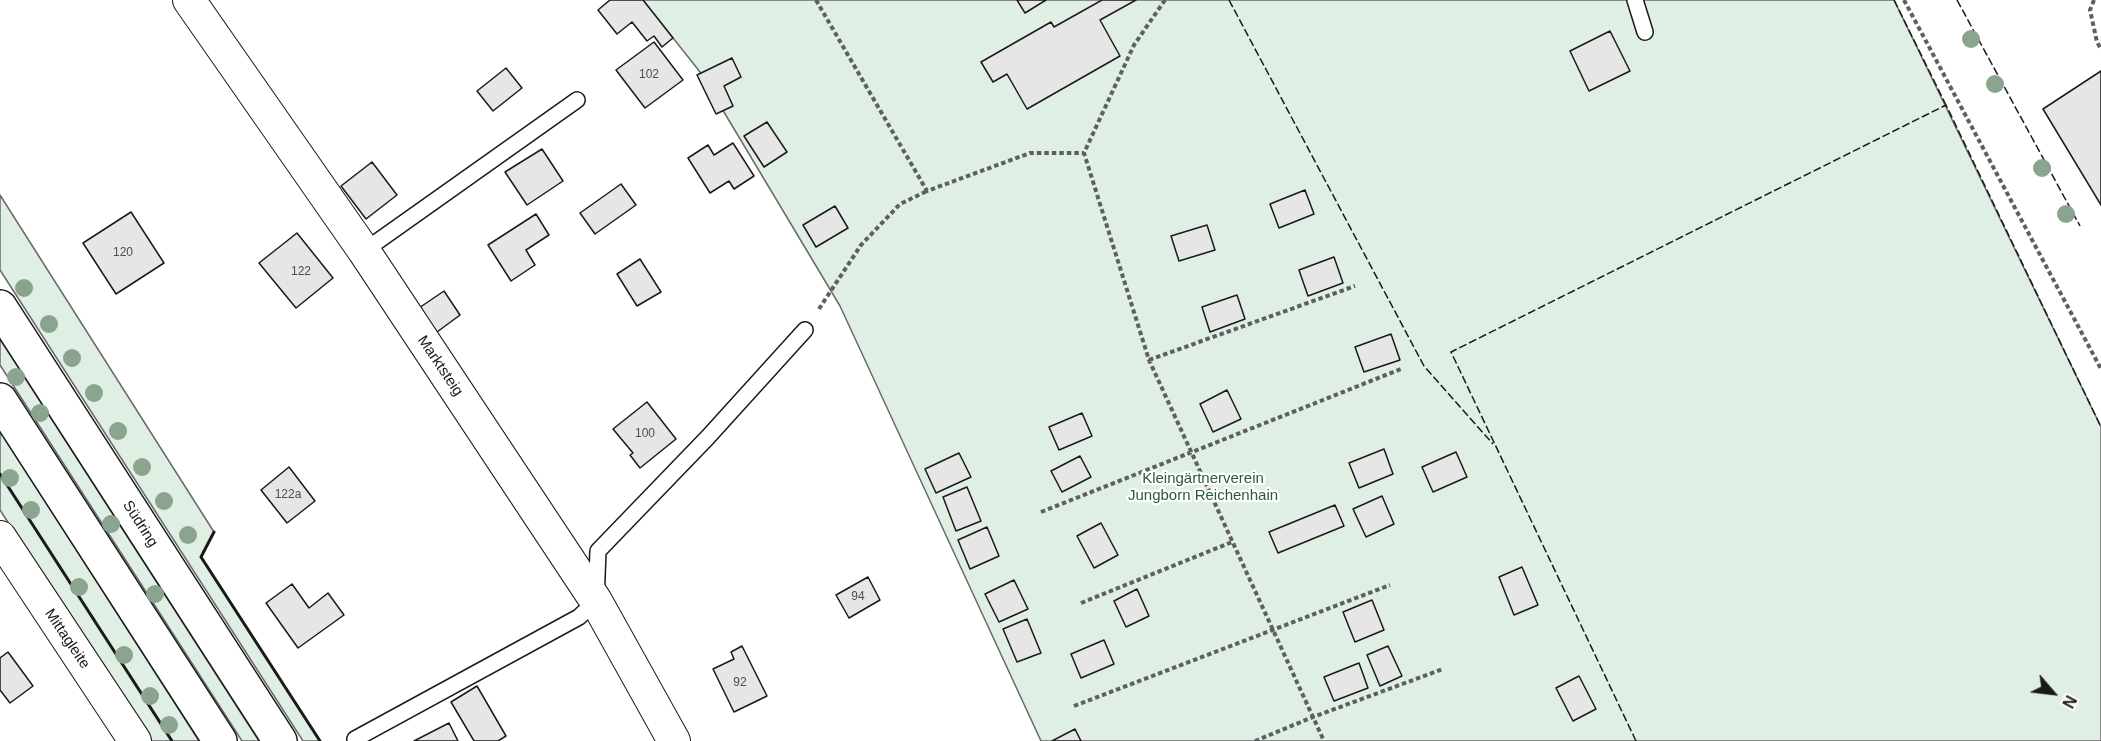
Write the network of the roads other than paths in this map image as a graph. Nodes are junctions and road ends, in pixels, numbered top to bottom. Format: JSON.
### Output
{"nodes":[{"id":1,"x":189,"y":0,"type":"edge"},
{"id":2,"x":1635,"y":0,"type":"edge"},
{"id":3,"x":1645,"y":32,"type":"dead end"},
{"id":4,"x":577,"y":100,"type":"dead end"},
{"id":5,"x":364,"y":251,"type":"junction"},
{"id":6,"x":0,"y":307,"type":"edge"},
{"id":7,"x":805,"y":330,"type":"road end"},
{"id":8,"x":0,"y":400,"type":"edge"},
{"id":9,"x":0,"y":537,"type":"edge"},
{"id":10,"x":596,"y":601,"type":"junction"},
{"id":11,"x":355,"y":739,"type":"dead end"},
{"id":12,"x":135,"y":741,"type":"edge"},
{"id":13,"x":220,"y":741,"type":"edge"},
{"id":14,"x":279,"y":741,"type":"edge"},
{"id":15,"x":675,"y":741,"type":"edge"}],
"edges":[{"from":1,"to":5,"type":"street","name":"Marktsteig"},
{"from":2,"to":3,"type":"lane"},
{"from":4,"to":5,"type":"lane"},
{"from":5,"to":10,"type":"street","name":"Marktsteig"},
{"from":6,"to":14,"type":"main road","name":"Südring"},
{"from":7,"to":10,"type":"lane"},
{"from":8,"to":13,"type":"main road"},
{"from":9,"to":12,"type":"street","name":"Mittagleite"},
{"from":10,"to":11,"type":"lane"},
{"from":10,"to":15,"type":"street","name":"Marktsteig"}]}
